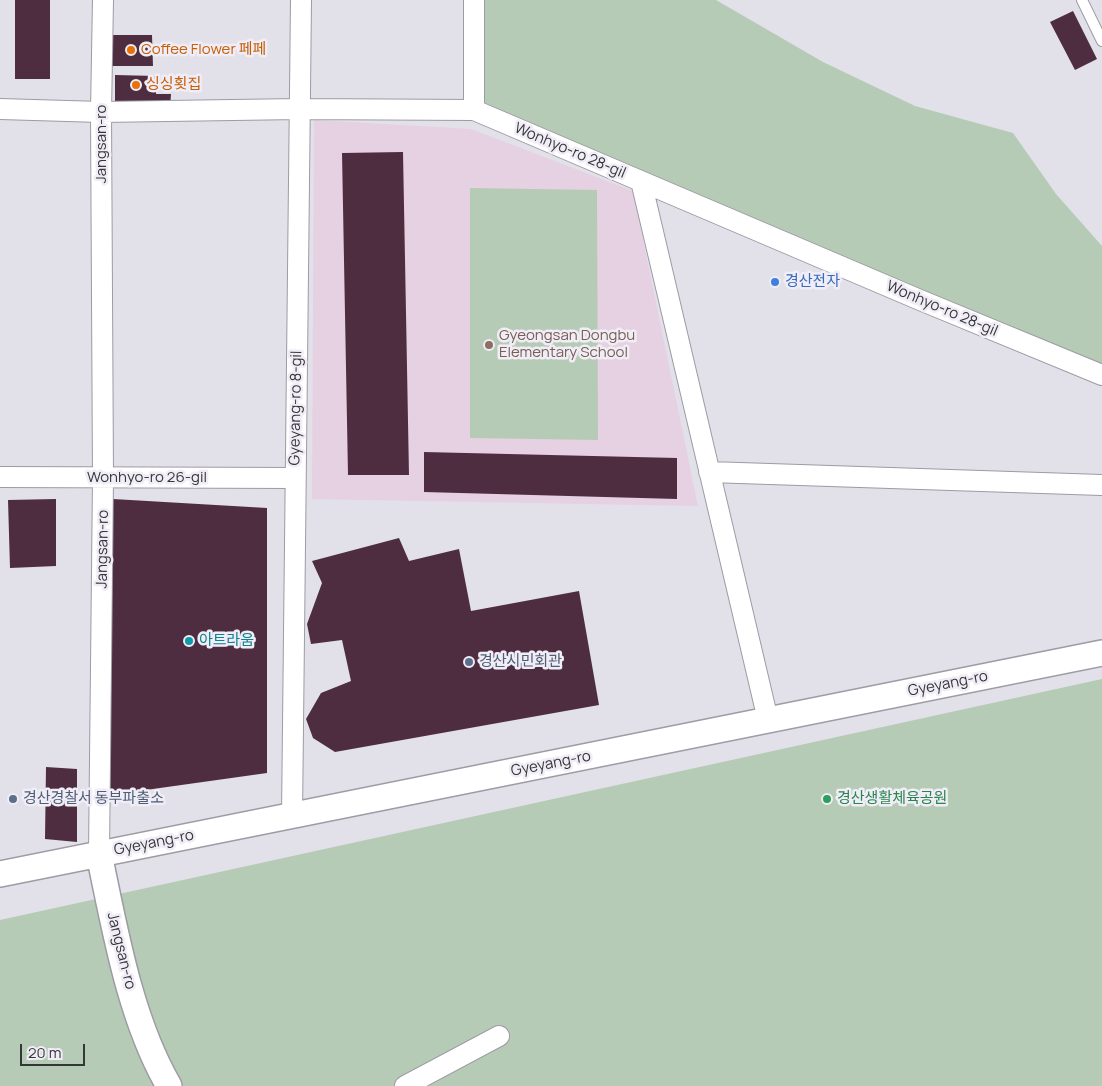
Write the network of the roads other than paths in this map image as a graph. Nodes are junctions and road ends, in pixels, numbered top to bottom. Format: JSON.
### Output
{"nodes":[{"id":1,"x":103,"y":0,"type":"edge"},
{"id":2,"x":301,"y":0,"type":"edge"},
{"id":3,"x":474,"y":0,"type":"edge"},
{"id":4,"x":1082,"y":0,"type":"edge"},
{"id":5,"x":1102,"y":41,"type":"edge"},
{"id":6,"x":0,"y":109,"type":"edge"},
{"id":7,"x":299,"y":109,"type":"junction"},
{"id":8,"x":474,"y":110,"type":"junction"},
{"id":9,"x":101,"y":112,"type":"junction"},
{"id":10,"x":641,"y":181,"type":"junction"},
{"id":11,"x":1102,"y":375,"type":"edge"},
{"id":12,"x":709,"y":472,"type":"junction"},
{"id":13,"x":0,"y":477,"type":"edge"},
{"id":14,"x":103,"y":478,"type":"junction"},
{"id":15,"x":295,"y":478,"type":"junction"},
{"id":16,"x":1102,"y":485,"type":"edge"},
{"id":17,"x":1102,"y":653,"type":"edge"},
{"id":18,"x":768,"y":720,"type":"junction"},
{"id":19,"x":292,"y":816,"type":"junction"},
{"id":20,"x":99,"y":854,"type":"junction"},
{"id":21,"x":0,"y":874,"type":"edge"},
{"id":22,"x":499,"y":1036,"type":"dead end"},
{"id":23,"x":169,"y":1086,"type":"edge"},
{"id":24,"x":405,"y":1086,"type":"edge"}],
"edges":[{"from":1,"to":9,"type":"street","name":"Jangsan-ro"},
{"from":2,"to":7,"type":"street","name":"Gyeyang-ro 8-gil"},
{"from":3,"to":8,"type":"street"},
{"from":4,"to":5,"type":"lane"},
{"from":6,"to":9,"type":"street","name":"Wonhyo-ro 28-gil"},
{"from":7,"to":8,"type":"street","name":"Wonhyo-ro 28-gil"},
{"from":7,"to":9,"type":"street","name":"Wonhyo-ro 28-gil"},
{"from":7,"to":15,"type":"street","name":"Gyeyang-ro 8-gil"},
{"from":8,"to":10,"type":"street","name":"Wonhyo-ro 28-gil"},
{"from":9,"to":14,"type":"street","name":"Jangsan-ro"},
{"from":10,"to":11,"type":"street","name":"Wonhyo-ro 28-gil"},
{"from":10,"to":12,"type":"street"},
{"from":12,"to":16,"type":"street"},
{"from":12,"to":18,"type":"street"},
{"from":13,"to":14,"type":"street","name":"Wonhyo-ro 26-gil"},
{"from":14,"to":15,"type":"street","name":"Wonhyo-ro 26-gil"},
{"from":14,"to":20,"type":"street","name":"Jangsan-ro"},
{"from":15,"to":19,"type":"street","name":"Gyeyang-ro 8-gil"},
{"from":17,"to":18,"type":"street","name":"Gyeyang-ro"},
{"from":18,"to":19,"type":"street","name":"Gyeyang-ro"},
{"from":19,"to":20,"type":"street","name":"Gyeyang-ro"},
{"from":20,"to":21,"type":"street","name":"Gyeyang-ro"},
{"from":20,"to":23,"type":"street","name":"Jangsan-ro"},
{"from":22,"to":24,"type":"street"}]}
